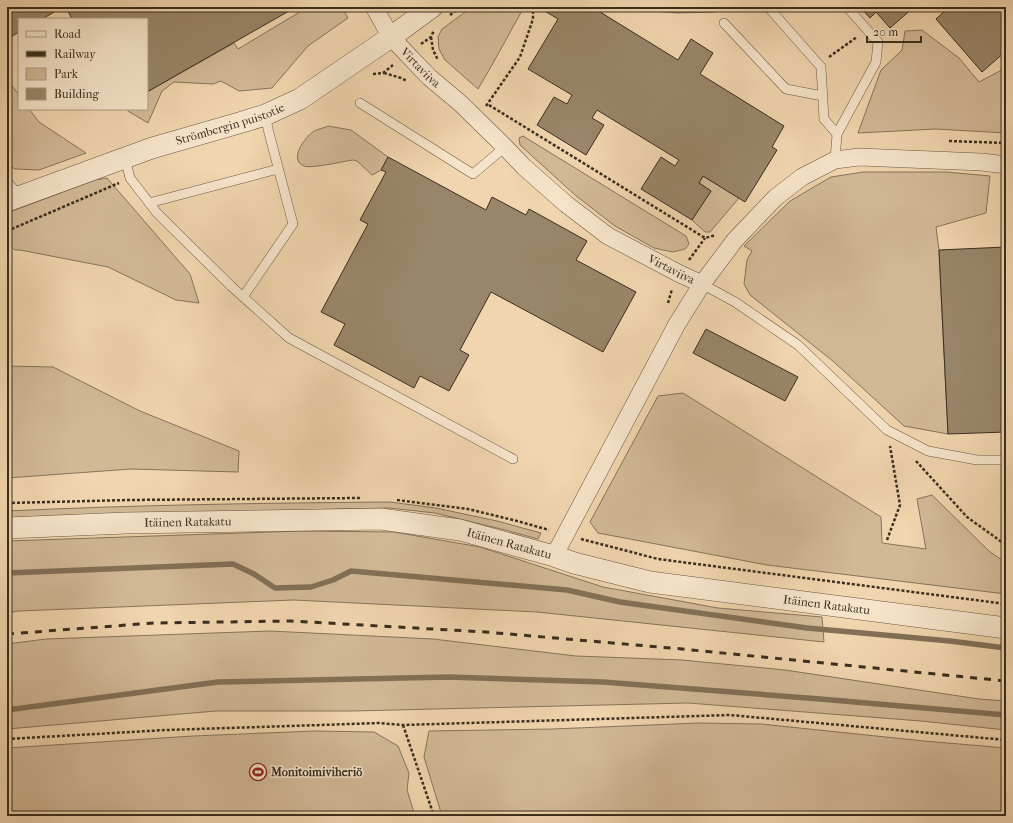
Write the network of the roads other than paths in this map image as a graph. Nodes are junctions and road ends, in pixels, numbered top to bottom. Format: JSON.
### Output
{"nodes":[{"id":1,"x":374,"y":7,"type":"edge"},
{"id":2,"x":432,"y":7,"type":"edge"},
{"id":3,"x":768,"y":7,"type":"edge"},
{"id":4,"x":847,"y":7,"type":"edge"},
{"id":5,"x":724,"y":23,"type":"dead end"},
{"id":6,"x":391,"y":37,"type":"junction"},
{"id":7,"x":823,"y":96,"type":"junction"},
{"id":8,"x":360,"y":103,"type":"dead end"},
{"id":9,"x":265,"y":115,"type":"junction"},
{"id":10,"x":837,"y":134,"type":"junction"},
{"id":11,"x":505,"y":147,"type":"junction"},
{"id":12,"x":125,"y":158,"type":"junction"},
{"id":13,"x":835,"y":160,"type":"junction"},
{"id":14,"x":1006,"y":165,"type":"edge"},
{"id":15,"x":278,"y":169,"type":"junction"},
{"id":16,"x":12,"y":193,"type":"edge"},
{"id":17,"x":149,"y":203,"type":"junction"},
{"id":18,"x":702,"y":284,"type":"junction"},
{"id":19,"x":243,"y":297,"type":"junction"},
{"id":20,"x":513,"y":459,"type":"dead end"},
{"id":21,"x":1006,"y":460,"type":"edge"},
{"id":22,"x":7,"y":528,"type":"edge"},
{"id":23,"x":554,"y":556,"type":"junction"},
{"id":24,"x":1006,"y":628,"type":"edge"}],
"edges":[{"from":1,"to":6,"type":"street","name":"Virtaviiva"},
{"from":2,"to":6,"type":"street","name":"Strömbergin puistotie"},
{"from":3,"to":7,"type":"lane"},
{"from":4,"to":10,"type":"lane"},
{"from":5,"to":7,"type":"lane"},
{"from":6,"to":9,"type":"street","name":"Strömbergin puistotie"},
{"from":6,"to":11,"type":"street","name":"Virtaviiva"},
{"from":7,"to":10,"type":"lane"},
{"from":8,"to":11,"type":"lane"},
{"from":9,"to":12,"type":"street","name":"Strömbergin puistotie"},
{"from":9,"to":15,"type":"lane"},
{"from":10,"to":13,"type":"lane"},
{"from":11,"to":18,"type":"street","name":"Virtaviiva"},
{"from":12,"to":16,"type":"street","name":"Strömbergin puistotie"},
{"from":12,"to":17,"type":"lane"},
{"from":13,"to":14,"type":"street","name":"Virtaviiva"},
{"from":13,"to":18,"type":"street","name":"Virtaviiva"},
{"from":15,"to":17,"type":"lane"},
{"from":15,"to":19,"type":"lane"},
{"from":17,"to":19,"type":"lane"},
{"from":18,"to":21,"type":"lane"},
{"from":18,"to":23,"type":"street"},
{"from":19,"to":20,"type":"lane"},
{"from":22,"to":23,"type":"street","name":"Itäinen Ratakatu"},
{"from":23,"to":24,"type":"street","name":"Itäinen Ratakatu"}]}
